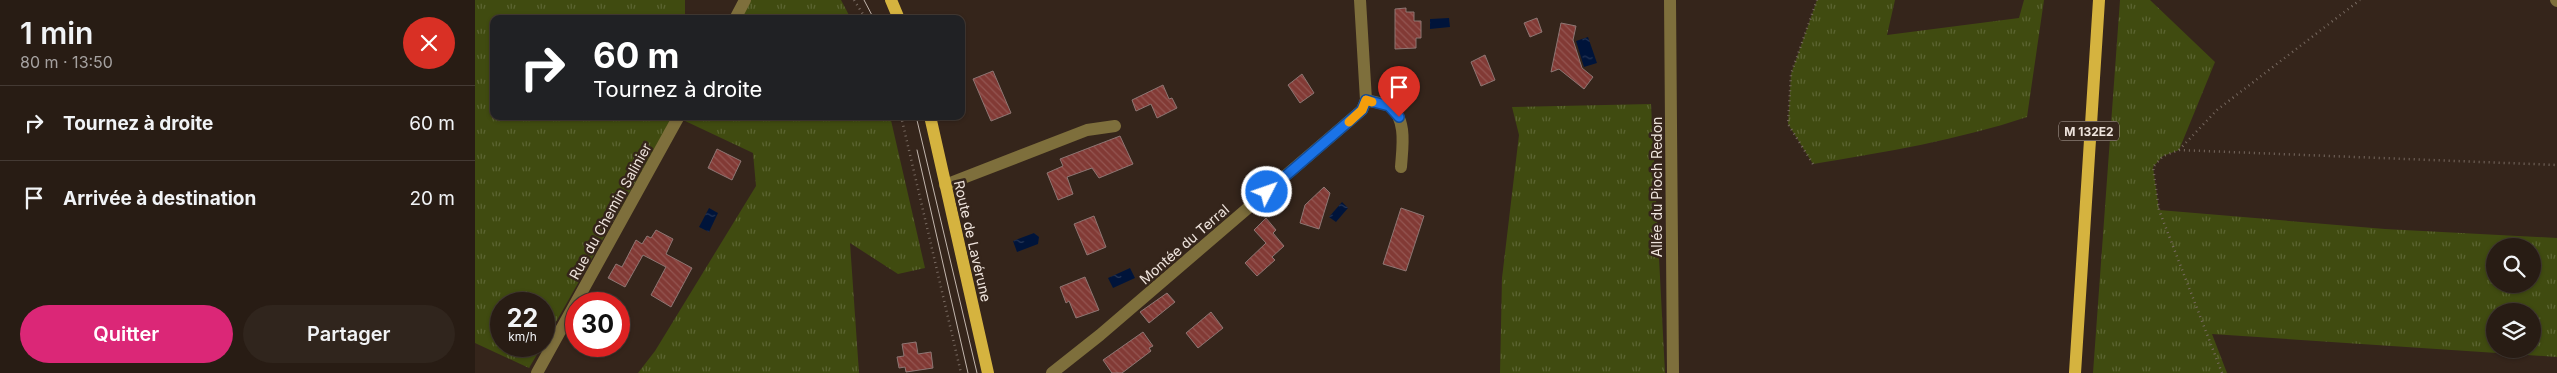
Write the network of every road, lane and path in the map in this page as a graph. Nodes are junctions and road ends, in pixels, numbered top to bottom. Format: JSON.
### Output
{"nodes":[{"id":1,"x":745,"y":0,"type":"edge"},
{"id":2,"x":854,"y":0,"type":"edge"},
{"id":3,"x":891,"y":0,"type":"edge"},
{"id":4,"x":1360,"y":0,"type":"edge"},
{"id":5,"x":1670,"y":0,"type":"edge"},
{"id":6,"x":1817,"y":0,"type":"edge"},
{"id":7,"x":2099,"y":0,"type":"edge"},
{"id":8,"x":2360,"y":0,"type":"edge"},
{"id":9,"x":737,"y":15,"type":"edge"},
{"id":10,"x":863,"y":15,"type":"edge"},
{"id":11,"x":897,"y":15,"type":"edge"},
{"id":12,"x":1366,"y":100,"type":"junction"},
{"id":13,"x":677,"y":120,"type":"edge"},
{"id":14,"x":902,"y":120,"type":"edge"},
{"id":15,"x":931,"y":120,"type":"edge"},
{"id":16,"x":1115,"y":126,"type":"dead end"},
{"id":17,"x":2179,"y":150,"type":"junction"},
{"id":18,"x":1813,"y":164,"type":"dead end"},
{"id":19,"x":2557,"y":165,"type":"edge"},
{"id":20,"x":1401,"y":167,"type":"dead end"},
{"id":21,"x":945,"y":185,"type":"junction"},
{"id":22,"x":537,"y":373,"type":"edge"},
{"id":23,"x":961,"y":373,"type":"edge"},
{"id":24,"x":988,"y":373,"type":"edge"},
{"id":25,"x":1052,"y":373,"type":"edge"},
{"id":26,"x":1673,"y":373,"type":"edge"},
{"id":27,"x":2075,"y":373,"type":"edge"},
{"id":28,"x":2221,"y":373,"type":"edge"}],
"edges":[{"from":1,"to":9,"type":"street"},
{"from":2,"to":10,"type":"path"},
{"from":3,"to":11,"type":"main road"},
{"from":4,"to":12,"type":"street"},
{"from":5,"to":26,"type":"street","name":"Allée du Pioch Redon"},
{"from":6,"to":18,"type":"path"},
{"from":7,"to":27,"type":"main road","number":"M 132E2"},
{"from":8,"to":17,"type":"path"},
{"from":12,"to":20,"type":"street"},
{"from":12,"to":25,"type":"street","name":"Montée du Terral"},
{"from":13,"to":22,"type":"street","name":"Rue du Chemin Salinier"},
{"from":14,"to":23,"type":"path"},
{"from":15,"to":21,"type":"main road","name":"Route de Lavérune"},
{"from":16,"to":21,"type":"street"},
{"from":17,"to":19,"type":"path"},
{"from":17,"to":28,"type":"path"},
{"from":21,"to":24,"type":"main road","name":"Route de Lavérune"}]}
